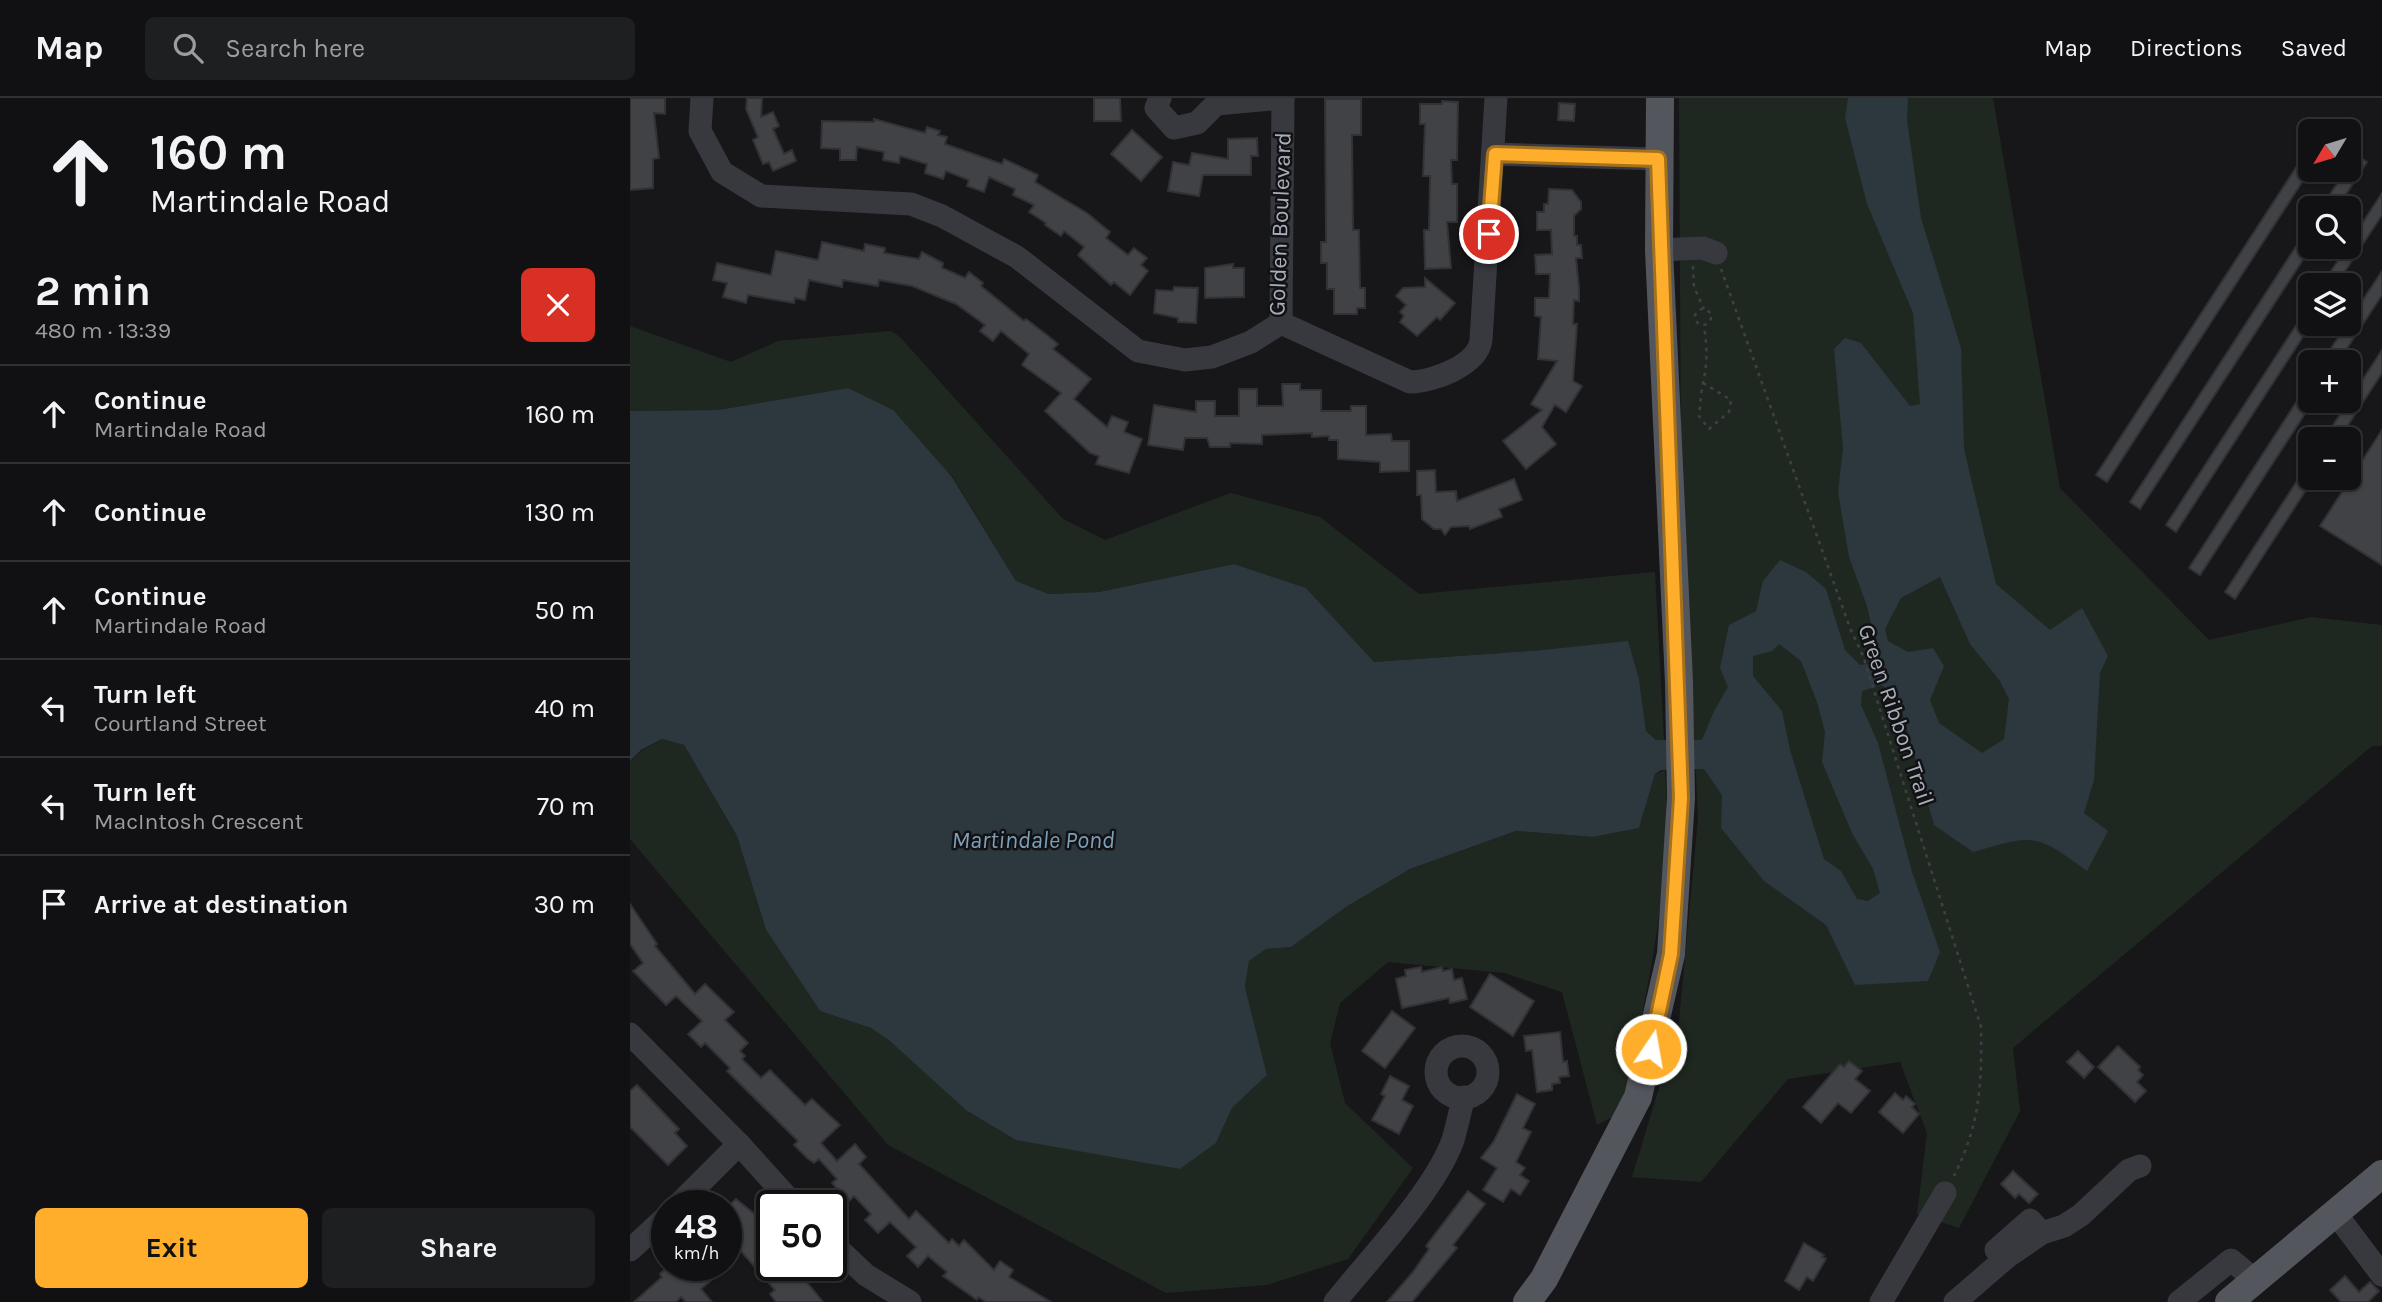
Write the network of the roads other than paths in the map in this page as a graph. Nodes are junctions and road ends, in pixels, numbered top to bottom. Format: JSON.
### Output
{"nodes":[{"id":1,"x":702,"y":98,"type":"edge"},
{"id":2,"x":1160,"y":98,"type":"edge"},
{"id":3,"x":1283,"y":98,"type":"edge"},
{"id":4,"x":1496,"y":98,"type":"edge"},
{"id":5,"x":1660,"y":98,"type":"edge"},
{"id":6,"x":1214,"y":101,"type":"edge"},
{"id":7,"x":1495,"y":154,"type":"junction"},
{"id":8,"x":1658,"y":159,"type":"junction"},
{"id":9,"x":1659,"y":250,"type":"junction"},
{"id":10,"x":1704,"y":251,"type":"road end"},
{"id":11,"x":1281,"y":323,"type":"junction"},
{"id":12,"x":630,"y":1034,"type":"edge"},
{"id":13,"x":1464,"y":1097,"type":"dead end"},
{"id":14,"x":739,"y":1144,"type":"junction"},
{"id":15,"x":2140,"y":1166,"type":"dead end"},
{"id":16,"x":2382,"y":1174,"type":"edge"},
{"id":17,"x":693,"y":1190,"type":"edge"},
{"id":18,"x":781,"y":1190,"type":"edge"},
{"id":19,"x":1945,"y":1193,"type":"road end"},
{"id":20,"x":2336,"y":1214,"type":"junction"},
{"id":21,"x":651,"y":1231,"type":"edge"},
{"id":22,"x":2042,"y":1233,"type":"junction"},
{"id":23,"x":630,"y":1250,"type":"edge"},
{"id":24,"x":847,"y":1257,"type":"edge"},
{"id":25,"x":2382,"y":1275,"type":"edge"},
{"id":26,"x":2255,"y":1280,"type":"junction"},
{"id":27,"x":910,"y":1302,"type":"edge"},
{"id":28,"x":1335,"y":1302,"type":"edge"},
{"id":29,"x":1527,"y":1302,"type":"edge"},
{"id":30,"x":1881,"y":1302,"type":"edge"},
{"id":31,"x":1938,"y":1302,"type":"edge"},
{"id":32,"x":1955,"y":1302,"type":"edge"},
{"id":33,"x":2179,"y":1302,"type":"edge"},
{"id":34,"x":2229,"y":1302,"type":"edge"}],
"edges":[{"from":1,"to":11,"type":"street","name":"Golden Boulevard"},
{"from":2,"to":6,"type":"street"},
{"from":3,"to":6,"type":"street"},
{"from":3,"to":11,"type":"street","name":"Golden Boulevard"},
{"from":4,"to":7,"type":"street"},
{"from":5,"to":8,"type":"main road"},
{"from":7,"to":8,"type":"street"},
{"from":7,"to":11,"type":"street"},
{"from":8,"to":9,"type":"main road"},
{"from":9,"to":10,"type":"street"},
{"from":9,"to":29,"type":"main road"},
{"from":12,"to":14,"type":"street"},
{"from":13,"to":28,"type":"street"},
{"from":14,"to":17,"type":"street"},
{"from":14,"to":18,"type":"street"},
{"from":15,"to":22,"type":"street"},
{"from":16,"to":20,"type":"main road"},
{"from":19,"to":30,"type":"street"},
{"from":20,"to":25,"type":"street"},
{"from":20,"to":26,"type":"main road"},
{"from":21,"to":23,"type":"street"},
{"from":22,"to":31,"type":"street"},
{"from":22,"to":32,"type":"street"},
{"from":24,"to":27,"type":"street"},
{"from":26,"to":33,"type":"street"},
{"from":26,"to":34,"type":"main road"}]}
